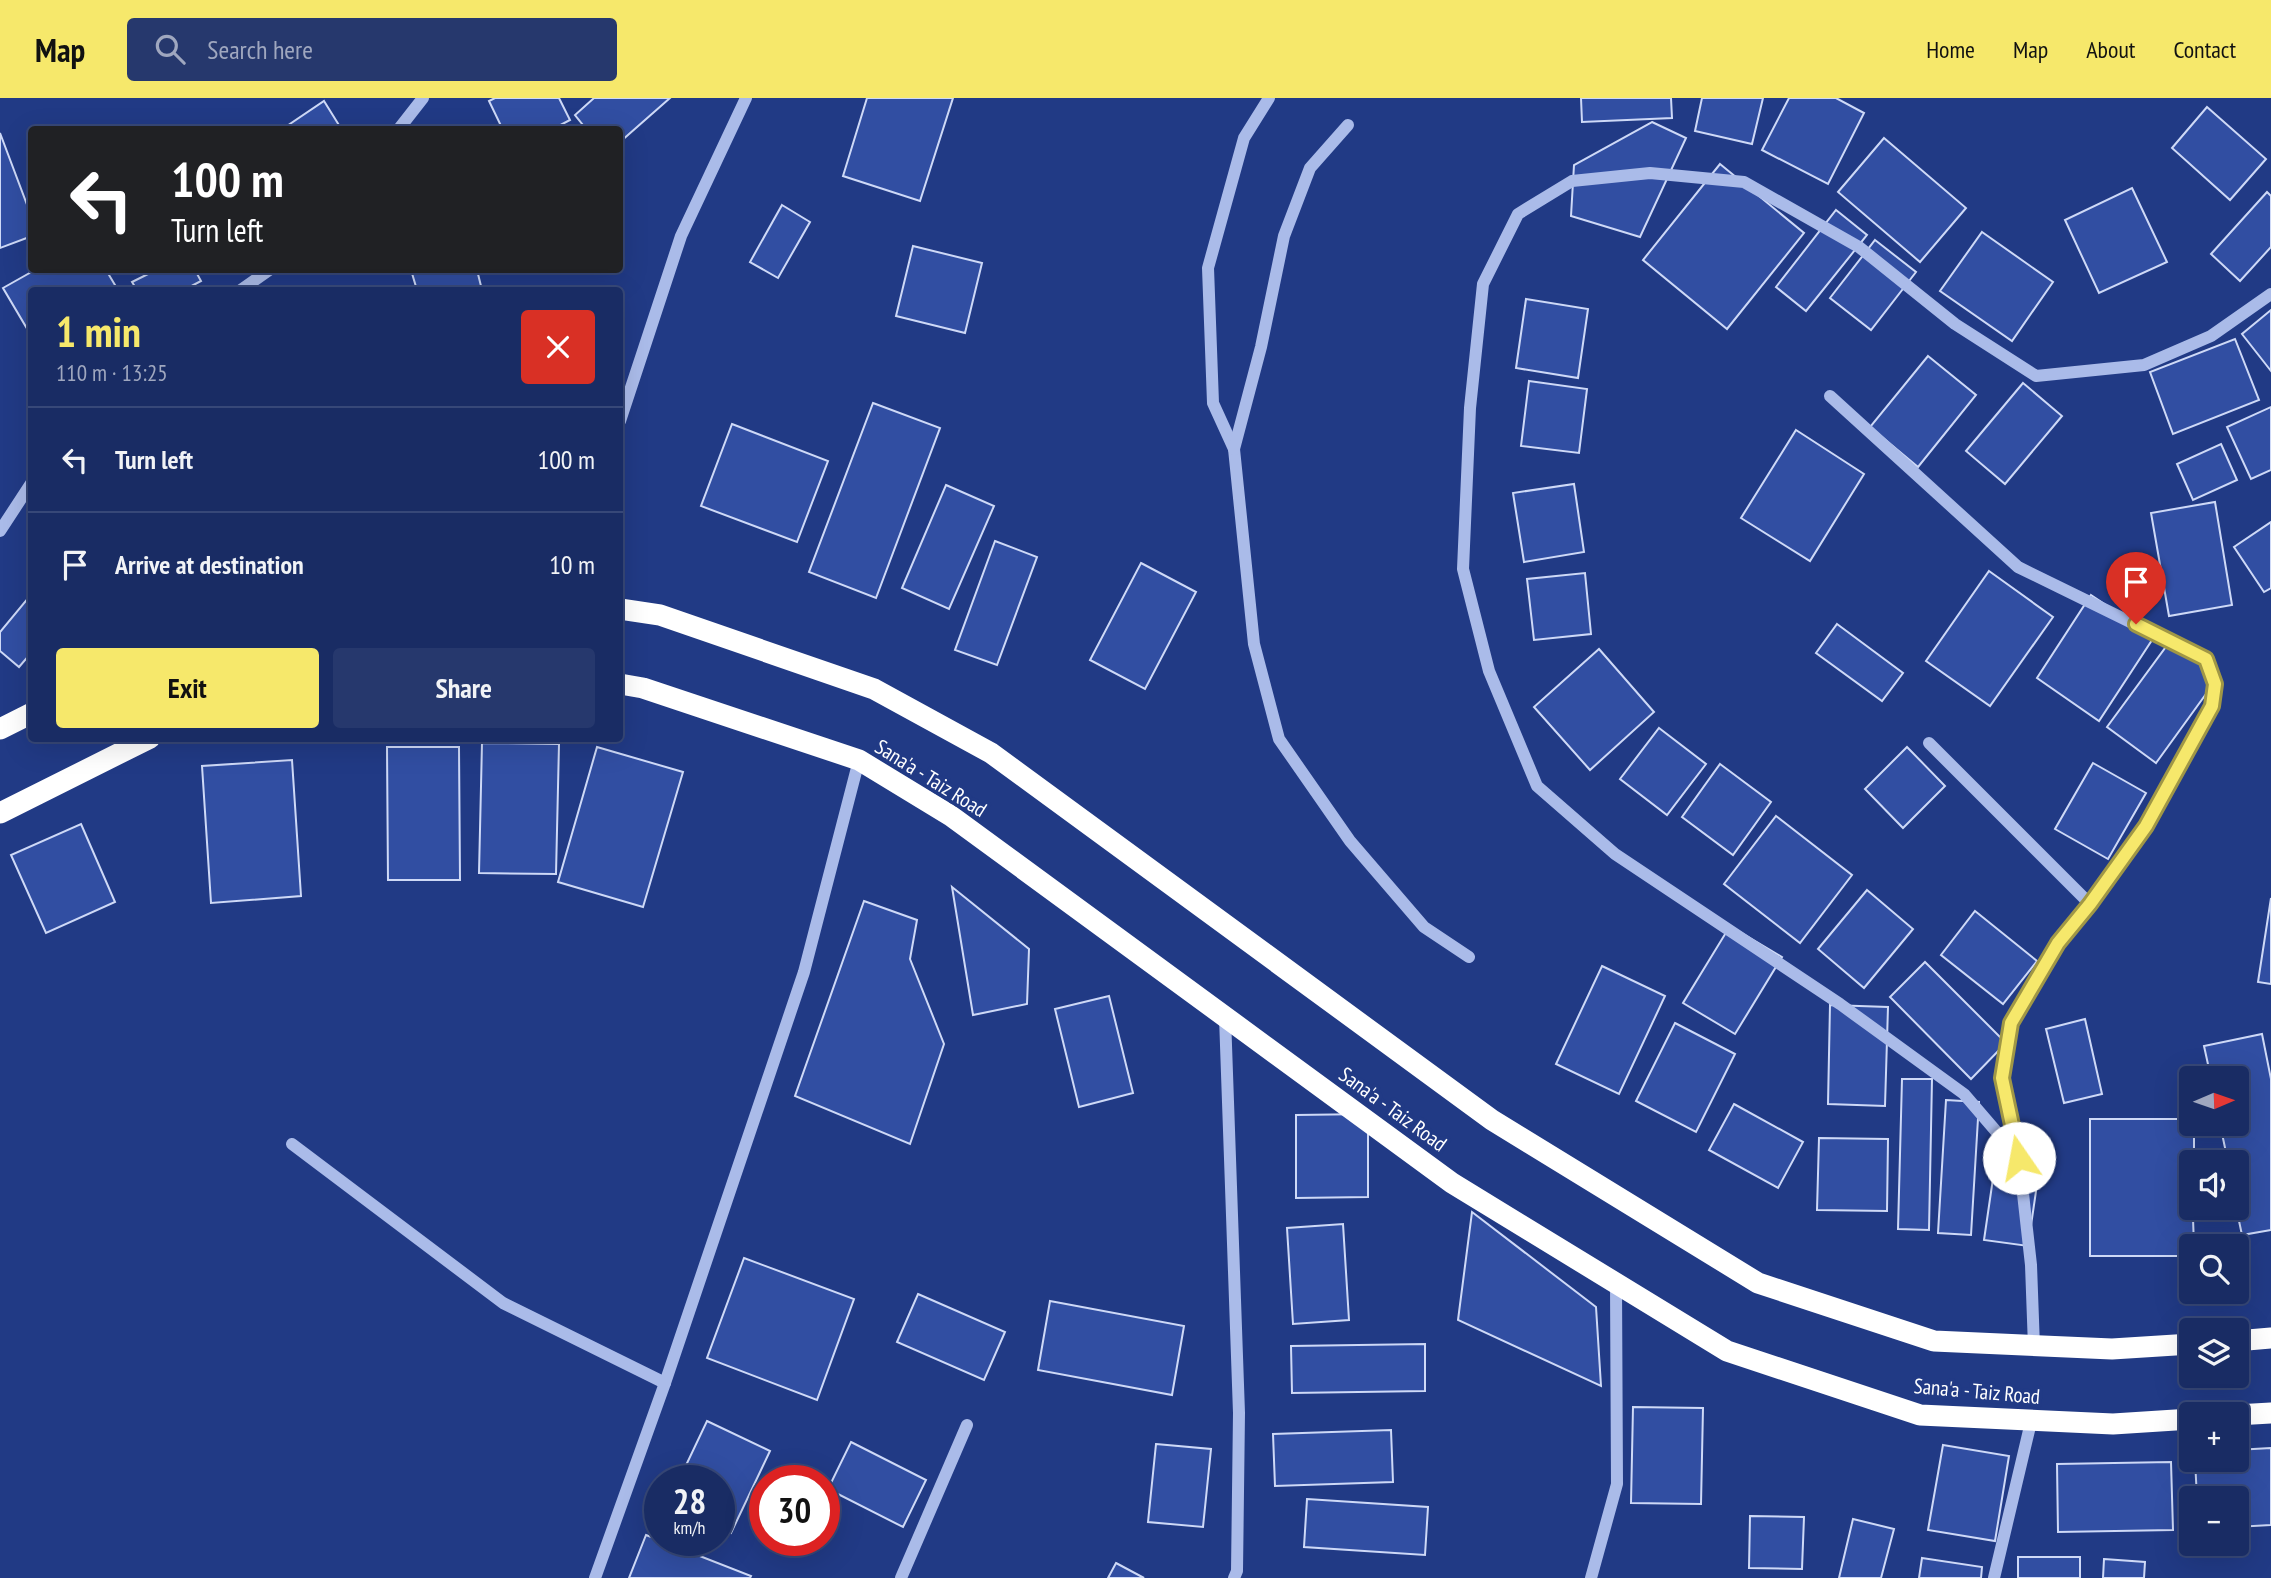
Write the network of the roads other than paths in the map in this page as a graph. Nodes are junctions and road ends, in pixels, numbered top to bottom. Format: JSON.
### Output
{"nodes":[{"id":1,"x":424,"y":98,"type":"edge"},
{"id":2,"x":746,"y":98,"type":"edge"},
{"id":3,"x":1269,"y":98,"type":"edge"},
{"id":4,"x":1348,"y":125,"type":"dead end"},
{"id":5,"x":401,"y":126,"type":"edge"},
{"id":6,"x":265,"y":273,"type":"edge"},
{"id":7,"x":245,"y":287,"type":"edge"},
{"id":8,"x":2271,"y":294,"type":"edge"},
{"id":9,"x":1830,"y":396,"type":"dead end"},
{"id":10,"x":623,"y":412,"type":"edge"},
{"id":11,"x":1234,"y":449,"type":"junction"},
{"id":12,"x":28,"y":488,"type":"edge"},
{"id":13,"x":0,"y":531,"type":"edge"},
{"id":14,"x":623,"y":609,"type":"edge"},
{"id":15,"x":623,"y":685,"type":"edge"},
{"id":16,"x":28,"y":715,"type":"edge"},
{"id":17,"x":0,"y":729,"type":"edge"},
{"id":18,"x":142,"y":742,"type":"edge"},
{"id":19,"x":1929,"y":743,"type":"dead end"},
{"id":20,"x":859,"y":760,"type":"junction"},
{"id":21,"x":0,"y":813,"type":"edge"},
{"id":22,"x":2090,"y":904,"type":"junction"},
{"id":23,"x":1469,"y":957,"type":"dead end"},
{"id":24,"x":1225,"y":1017,"type":"junction"},
{"id":25,"x":292,"y":1144,"type":"dead end"},
{"id":26,"x":2019,"y":1158,"type":"junction"},
{"id":27,"x":1616,"y":1283,"type":"junction"},
{"id":28,"x":2271,"y":1338,"type":"edge"},
{"id":29,"x":2249,"y":1340,"type":"edge"},
{"id":30,"x":2179,"y":1345,"type":"edge"},
{"id":31,"x":2034,"y":1347,"type":"junction"},
{"id":32,"x":665,"y":1382,"type":"junction"},
{"id":33,"x":2271,"y":1413,"type":"edge"},
{"id":34,"x":2249,"y":1415,"type":"edge"},
{"id":35,"x":2179,"y":1420,"type":"edge"},
{"id":36,"x":2031,"y":1422,"type":"junction"},
{"id":37,"x":967,"y":1425,"type":"dead end"},
{"id":38,"x":595,"y":1578,"type":"edge"},
{"id":39,"x":901,"y":1578,"type":"edge"},
{"id":40,"x":1234,"y":1578,"type":"edge"},
{"id":41,"x":1591,"y":1578,"type":"edge"},
{"id":42,"x":1994,"y":1578,"type":"edge"}],
"edges":[{"from":1,"to":5,"type":"street"},
{"from":2,"to":10,"type":"street"},
{"from":3,"to":11,"type":"street"},
{"from":4,"to":11,"type":"street"},
{"from":6,"to":7,"type":"street"},
{"from":8,"to":26,"type":"street"},
{"from":9,"to":22,"type":"street"},
{"from":11,"to":23,"type":"street"},
{"from":12,"to":13,"type":"street"},
{"from":14,"to":31,"type":"highway"},
{"from":15,"to":20,"type":"highway","name":"Sana'a - Taiz Road"},
{"from":16,"to":17,"type":"highway"},
{"from":18,"to":21,"type":"highway"},
{"from":19,"to":22,"type":"street"},
{"from":20,"to":24,"type":"highway","name":"Sana'a - Taiz Road"},
{"from":20,"to":32,"type":"street"},
{"from":22,"to":26,"type":"street"},
{"from":24,"to":27,"type":"highway","name":"Sana'a - Taiz Road"},
{"from":24,"to":40,"type":"street"},
{"from":25,"to":32,"type":"street"},
{"from":26,"to":31,"type":"street"},
{"from":27,"to":36,"type":"highway","name":"Sana'a - Taiz Road"},
{"from":27,"to":41,"type":"street"},
{"from":28,"to":29,"type":"highway"},
{"from":30,"to":31,"type":"highway"},
{"from":32,"to":38,"type":"street"},
{"from":33,"to":34,"type":"highway"},
{"from":35,"to":36,"type":"highway","name":"Sana'a - Taiz Road"},
{"from":36,"to":42,"type":"street"},
{"from":37,"to":39,"type":"street"}]}
